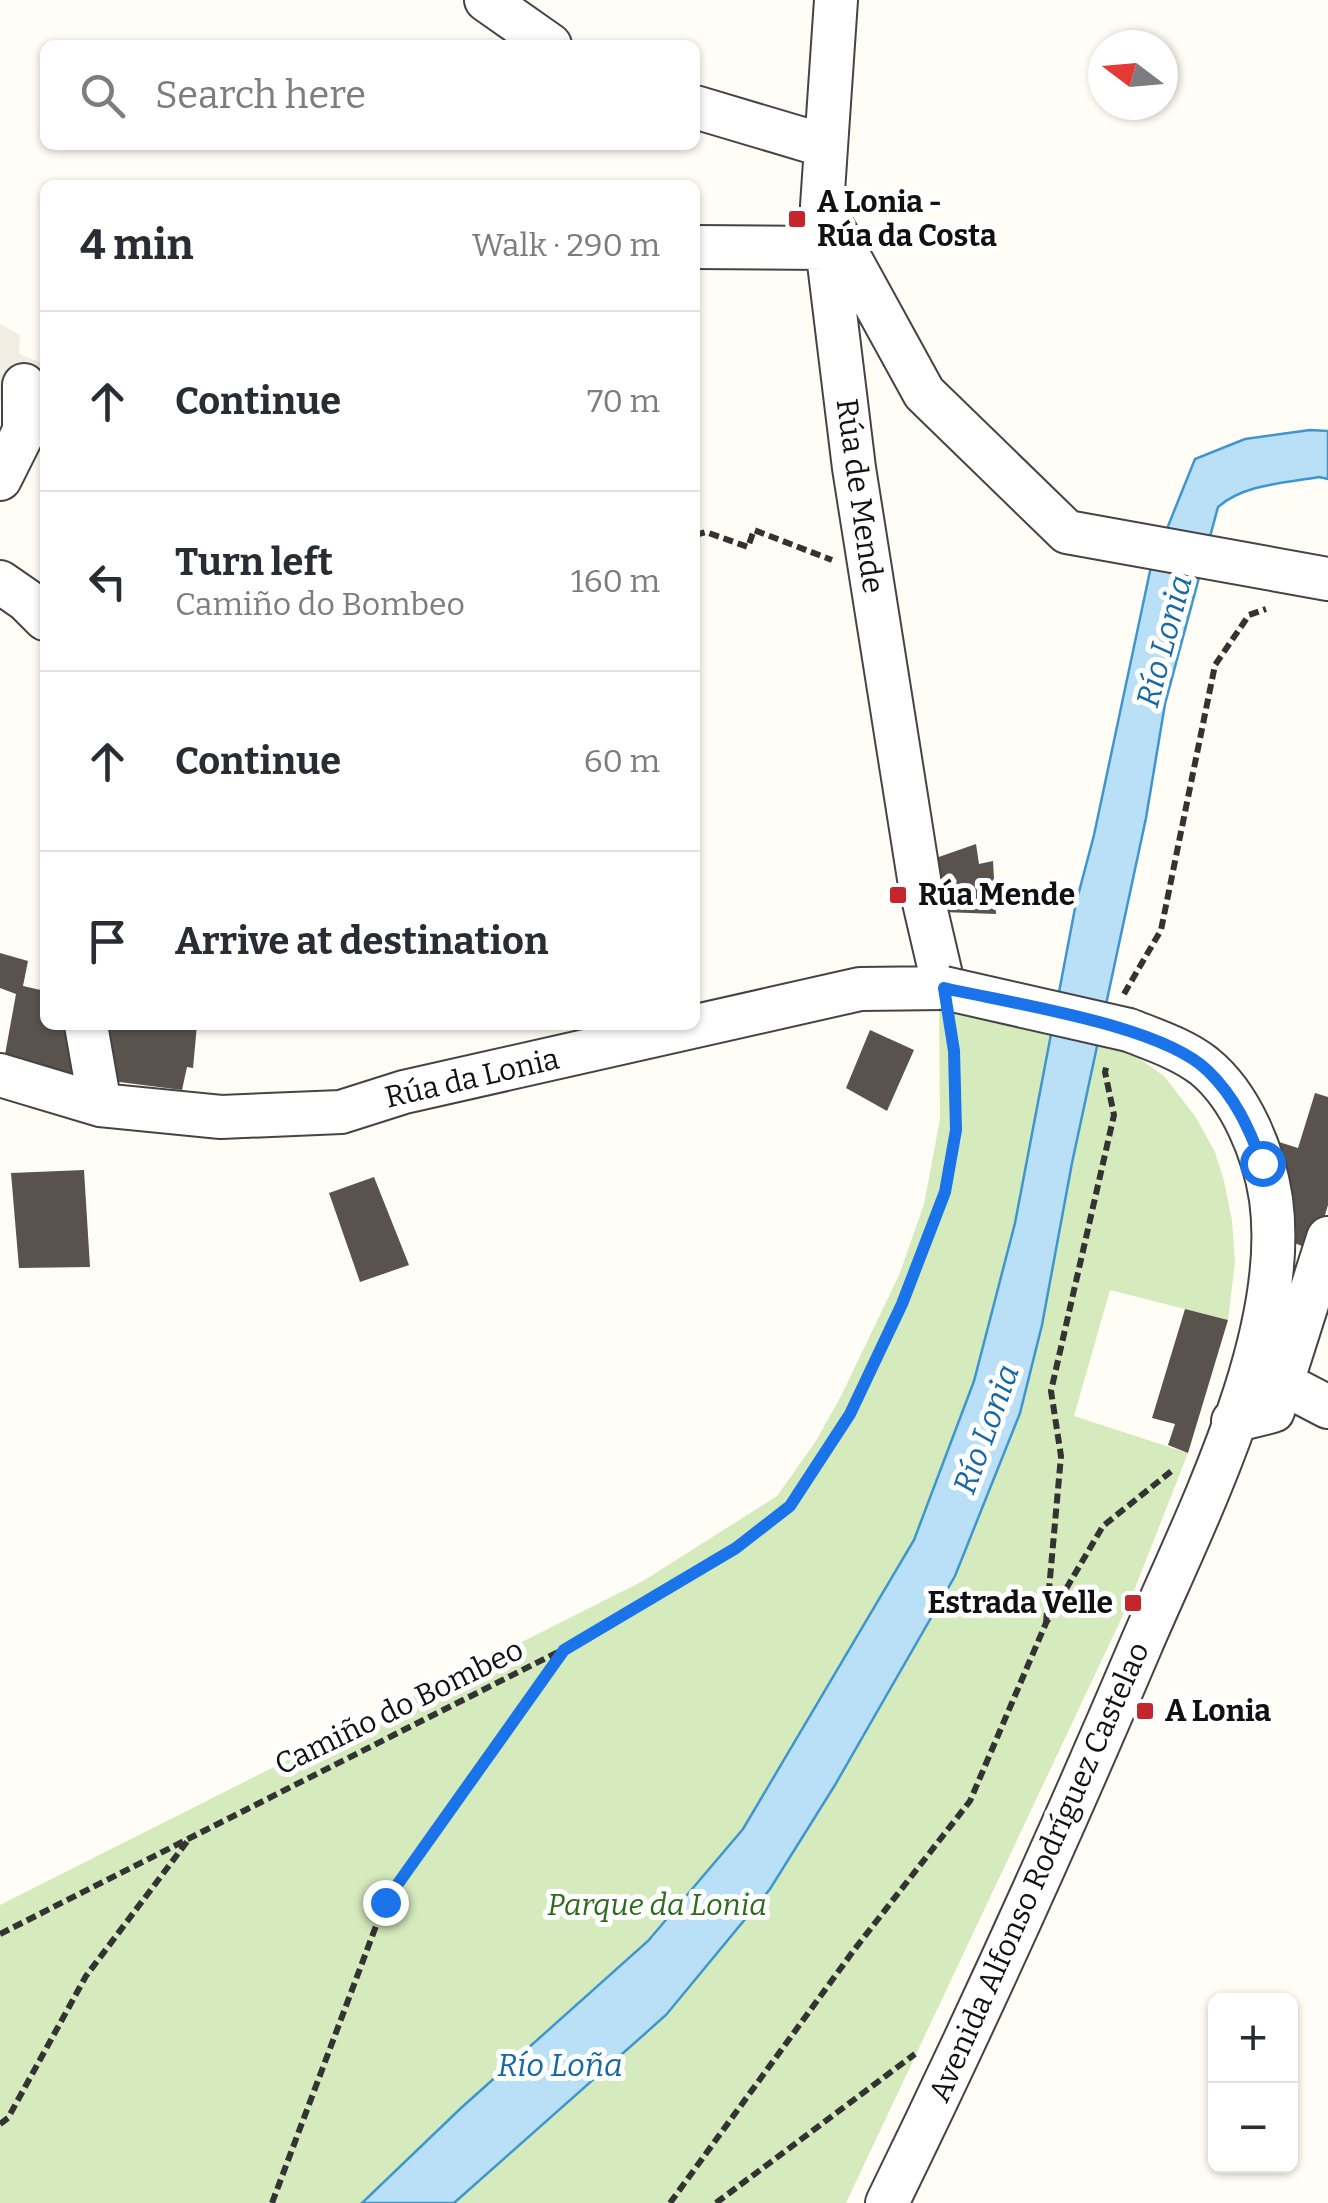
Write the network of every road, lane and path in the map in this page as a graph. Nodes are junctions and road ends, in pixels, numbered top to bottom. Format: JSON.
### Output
{"nodes":[{"id":1,"x":486,"y":0,"type":"edge"},
{"id":2,"x":836,"y":0,"type":"edge"},
{"id":3,"x":543,"y":40,"type":"edge"},
{"id":4,"x":700,"y":108,"type":"edge"},
{"id":5,"x":826,"y":146,"type":"junction"},
{"id":6,"x":822,"y":206,"type":"junction"},
{"id":7,"x":700,"y":247,"type":"edge"},
{"id":8,"x":827,"y":248,"type":"junction"},
{"id":9,"x":23,"y":384,"type":"edge"},
{"id":10,"x":0,"y":479,"type":"edge"},
{"id":11,"x":700,"y":534,"type":"edge"},
{"id":12,"x":870,"y":575,"type":"junction"},
{"id":13,"x":1328,"y":579,"type":"edge"},
{"id":14,"x":0,"y":582,"type":"edge"},
{"id":15,"x":40,"y":614,"type":"edge"},
{"id":16,"x":944,"y":988,"type":"junction"},
{"id":17,"x":700,"y":1025,"type":"edge"},
{"id":18,"x":87,"y":1030,"type":"edge"},
{"id":19,"x":678,"y":1030,"type":"edge"},
{"id":20,"x":0,"y":1075,"type":"edge"},
{"id":21,"x":100,"y":1105,"type":"junction"},
{"id":22,"x":1328,"y":1238,"type":"edge"},
{"id":23,"x":1282,"y":1383,"type":"junction"},
{"id":24,"x":1328,"y":1407,"type":"edge"},
{"id":25,"x":1234,"y":1421,"type":"junction"},
{"id":26,"x":1176,"y":1468,"type":"dead end"},
{"id":27,"x":564,"y":1650,"type":"junction"},
{"id":28,"x":191,"y":1836,"type":"junction"},
{"id":29,"x":0,"y":1934,"type":"edge"},
{"id":30,"x":918,"y":2051,"type":"dead end"},
{"id":31,"x":0,"y":2124,"type":"edge"},
{"id":32,"x":272,"y":2203,"type":"edge"},
{"id":33,"x":670,"y":2203,"type":"edge"},
{"id":34,"x":716,"y":2203,"type":"edge"},
{"id":35,"x":887,"y":2203,"type":"edge"}],
"edges":[{"from":1,"to":3,"type":"street"},
{"from":2,"to":5,"type":"street","name":"Rúa de Mende"},
{"from":4,"to":5,"type":"street"},
{"from":5,"to":6,"type":"street","name":"Rúa de Mende"},
{"from":6,"to":8,"type":"street","name":"Rúa de Mende"},
{"from":6,"to":13,"type":"street"},
{"from":7,"to":8,"type":"street"},
{"from":8,"to":12,"type":"street","name":"Rúa de Mende"},
{"from":9,"to":10,"type":"street"},
{"from":11,"to":12,"type":"path"},
{"from":12,"to":16,"type":"street","name":"Rúa de Mende"},
{"from":14,"to":15,"type":"street"},
{"from":16,"to":17,"type":"street","name":"Rúa da Lonia"},
{"from":16,"to":25,"type":"street","name":"Avenida Alfonso Rodríguez Castelao","bridge":true},
{"from":16,"to":27,"type":"path","name":"Camiño do Bombeo"},
{"from":18,"to":21,"type":"street"},
{"from":19,"to":21,"type":"street","name":"Rúa da Lonia"},
{"from":20,"to":21,"type":"street","name":"Rúa da Lonia"},
{"from":22,"to":23,"type":"street"},
{"from":23,"to":24,"type":"street"},
{"from":23,"to":25,"type":"street"},
{"from":25,"to":35,"type":"street","name":"Avenida Alfonso Rodríguez Castelao"},
{"from":26,"to":33,"type":"path"},
{"from":27,"to":28,"type":"path","name":"Camiño do Bombeo"},
{"from":27,"to":32,"type":"path"},
{"from":28,"to":29,"type":"path","name":"Camiño do Bombeo"},
{"from":28,"to":31,"type":"path"},
{"from":30,"to":34,"type":"path"}]}
